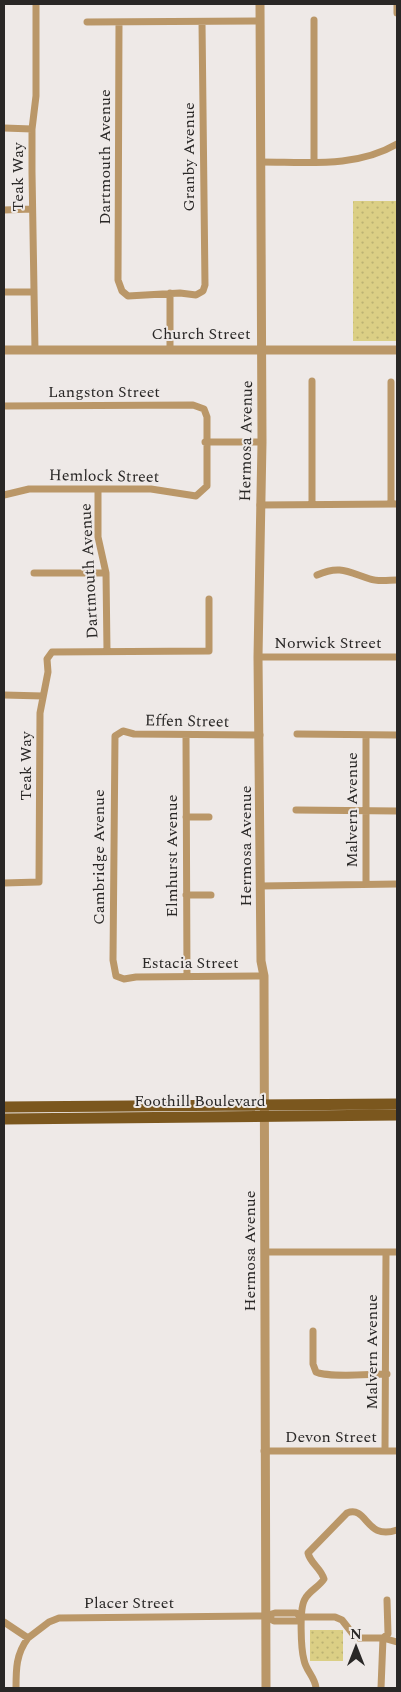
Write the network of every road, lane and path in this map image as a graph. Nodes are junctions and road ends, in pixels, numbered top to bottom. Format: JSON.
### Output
{"nodes":[{"id":1,"x":36,"y":4,"type":"edge"},
{"id":2,"x":260,"y":4,"type":"edge"},
{"id":3,"x":397,"y":4,"type":"edge"},
{"id":4,"x":397,"y":13,"type":"edge"},
{"id":5,"x":314,"y":20,"type":"dead end"},
{"id":6,"x":260,"y":21,"type":"junction"},
{"id":7,"x":87,"y":22,"type":"dead end"},
{"id":8,"x":202,"y":22,"type":"junction"},
{"id":9,"x":119,"y":23,"type":"junction"},
{"id":10,"x":4,"y":128,"type":"edge"},
{"id":11,"x":32,"y":129,"type":"junction"},
{"id":12,"x":397,"y":144,"type":"edge"},
{"id":13,"x":261,"y":162,"type":"junction"},
{"id":14,"x":314,"y":162,"type":"junction"},
{"id":15,"x":32,"y":209,"type":"junction"},
{"id":16,"x":4,"y":210,"type":"edge"},
{"id":17,"x":4,"y":292,"type":"edge"},
{"id":18,"x":34,"y":292,"type":"junction"},
{"id":19,"x":170,"y":293,"type":"junction"},
{"id":20,"x":170,"y":349,"type":"junction"},
{"id":21,"x":261,"y":349,"type":"junction"},
{"id":22,"x":4,"y":350,"type":"edge"},
{"id":23,"x":35,"y":350,"type":"junction"},
{"id":24,"x":397,"y":350,"type":"edge"},
{"id":25,"x":312,"y":381,"type":"dead end"},
{"id":26,"x":391,"y":382,"type":"dead end"},
{"id":27,"x":4,"y":406,"type":"edge"},
{"id":28,"x":205,"y":442,"type":"junction"},
{"id":29,"x":262,"y":442,"type":"junction"},
{"id":30,"x":98,"y":490,"type":"junction"},
{"id":31,"x":4,"y":495,"type":"edge"},
{"id":32,"x":312,"y":504,"type":"junction"},
{"id":33,"x":394,"y":504,"type":"edge"},
{"id":34,"x":260,"y":505,"type":"junction"},
{"id":35,"x":34,"y":573,"type":"dead end"},
{"id":36,"x":106,"y":573,"type":"junction"},
{"id":37,"x":317,"y":575,"type":"dead end"},
{"id":38,"x":397,"y":580,"type":"edge"},
{"id":39,"x":209,"y":600,"type":"dead end"},
{"id":40,"x":107,"y":651,"type":"junction"},
{"id":41,"x":258,"y":657,"type":"junction"},
{"id":42,"x":397,"y":657,"type":"edge"},
{"id":43,"x":4,"y":696,"type":"edge"},
{"id":44,"x":43,"y":696,"type":"junction"},
{"id":45,"x":297,"y":734,"type":"dead end"},
{"id":46,"x":186,"y":735,"type":"junction"},
{"id":47,"x":260,"y":735,"type":"junction"},
{"id":48,"x":366,"y":735,"type":"junction"},
{"id":49,"x":397,"y":735,"type":"edge"},
{"id":50,"x":114,"y":736,"type":"joint"},
{"id":51,"x":296,"y":810,"type":"dead end"},
{"id":52,"x":366,"y":811,"type":"junction"},
{"id":53,"x":397,"y":811,"type":"edge"},
{"id":54,"x":186,"y":817,"type":"junction"},
{"id":55,"x":209,"y":817,"type":"dead end"},
{"id":56,"x":4,"y":883,"type":"edge"},
{"id":57,"x":366,"y":884,"type":"junction"},
{"id":58,"x":397,"y":884,"type":"edge"},
{"id":59,"x":261,"y":886,"type":"junction"},
{"id":60,"x":186,"y":895,"type":"junction"},
{"id":61,"x":211,"y":895,"type":"dead end"},
{"id":62,"x":116,"y":976,"type":"joint"},
{"id":63,"x":187,"y":976,"type":"junction"},
{"id":64,"x":264,"y":976,"type":"junction"},
{"id":65,"x":397,"y":1104,"type":"edge"},
{"id":66,"x":4,"y":1107,"type":"edge"},
{"id":67,"x":264,"y":1111,"type":"junction"},
{"id":68,"x":397,"y":1115,"type":"edge"},
{"id":69,"x":4,"y":1119,"type":"edge"},
{"id":70,"x":265,"y":1252,"type":"junction"},
{"id":71,"x":386,"y":1252,"type":"junction"},
{"id":72,"x":397,"y":1252,"type":"edge"},
{"id":73,"x":313,"y":1331,"type":"dead end"},
{"id":74,"x":387,"y":1374,"type":"junction"},
{"id":75,"x":264,"y":1451,"type":"junction"},
{"id":76,"x":385,"y":1451,"type":"junction"},
{"id":77,"x":397,"y":1451,"type":"edge"},
{"id":78,"x":397,"y":1530,"type":"edge"},
{"id":79,"x":387,"y":1600,"type":"dead end"},
{"id":80,"x":265,"y":1616,"type":"junction"},
{"id":81,"x":302,"y":1617,"type":"junction"},
{"id":82,"x":4,"y":1622,"type":"edge"},
{"id":83,"x":28,"y":1638,"type":"junction"},
{"id":84,"x":383,"y":1638,"type":"junction"},
{"id":85,"x":397,"y":1642,"type":"edge"},
{"id":86,"x":16,"y":1688,"type":"edge"},
{"id":87,"x":266,"y":1688,"type":"edge"},
{"id":88,"x":316,"y":1688,"type":"edge"},
{"id":89,"x":381,"y":1688,"type":"edge"}],
"edges":[{"from":1,"to":11,"type":"street","name":"Teak Way"},
{"from":2,"to":6,"type":"street","name":"Hermosa Avenue"},
{"from":3,"to":4,"type":"street"},
{"from":5,"to":14,"type":"street"},
{"from":6,"to":8,"type":"street"},
{"from":6,"to":13,"type":"street","name":"Hermosa Avenue"},
{"from":7,"to":9,"type":"street"},
{"from":8,"to":9,"type":"street"},
{"from":8,"to":19,"type":"street","name":"Granby Avenue"},
{"from":9,"to":19,"type":"street","name":"Dartmouth Avenue"},
{"from":10,"to":11,"type":"street"},
{"from":11,"to":15,"type":"street","name":"Teak Way"},
{"from":12,"to":14,"type":"street"},
{"from":13,"to":14,"type":"street"},
{"from":13,"to":21,"type":"street","name":"Hermosa Avenue"},
{"from":15,"to":16,"type":"street"},
{"from":15,"to":18,"type":"street","name":"Teak Way"},
{"from":17,"to":18,"type":"street"},
{"from":18,"to":23,"type":"street","name":"Teak Way"},
{"from":19,"to":20,"type":"street"},
{"from":20,"to":21,"type":"street","name":"Church Street"},
{"from":20,"to":23,"type":"street","name":"Church Street"},
{"from":21,"to":24,"type":"street","name":"Church Street"},
{"from":21,"to":29,"type":"street","name":"Hermosa Avenue"},
{"from":22,"to":23,"type":"street","name":"Church Street"},
{"from":25,"to":32,"type":"street"},
{"from":26,"to":33,"type":"street"},
{"from":27,"to":28,"type":"street","name":"Langston Street"},
{"from":28,"to":29,"type":"street"},
{"from":28,"to":30,"type":"street","name":"Hemlock Street"},
{"from":29,"to":34,"type":"street","name":"Hermosa Avenue"},
{"from":30,"to":31,"type":"street","name":"Hemlock Street"},
{"from":30,"to":36,"type":"street","name":"Dartmouth Avenue"},
{"from":32,"to":33,"type":"street"},
{"from":32,"to":34,"type":"street"},
{"from":34,"to":41,"type":"street","name":"Hermosa Avenue"},
{"from":35,"to":36,"type":"street"},
{"from":36,"to":40,"type":"street","name":"Dartmouth Avenue"},
{"from":37,"to":38,"type":"street"},
{"from":39,"to":40,"type":"street"},
{"from":40,"to":44,"type":"street","name":"Teak Way"},
{"from":41,"to":42,"type":"street","name":"Norwick Street"},
{"from":41,"to":47,"type":"street","name":"Hermosa Avenue"},
{"from":43,"to":44,"type":"street"},
{"from":44,"to":56,"type":"street","name":"Teak Way"},
{"from":45,"to":48,"type":"street"},
{"from":46,"to":47,"type":"street","name":"Effen Street"},
{"from":46,"to":50,"type":"street","name":"Effen Street"},
{"from":46,"to":54,"type":"street","name":"Elmhurst Avenue"},
{"from":47,"to":59,"type":"street","name":"Hermosa Avenue"},
{"from":48,"to":49,"type":"street"},
{"from":48,"to":52,"type":"street","name":"Malvern Avenue"},
{"from":50,"to":62,"type":"street","name":"Cambridge Avenue"},
{"from":51,"to":52,"type":"street"},
{"from":52,"to":53,"type":"street"},
{"from":52,"to":57,"type":"street","name":"Malvern Avenue"},
{"from":54,"to":55,"type":"street"},
{"from":54,"to":60,"type":"street","name":"Elmhurst Avenue"},
{"from":57,"to":58,"type":"street"},
{"from":57,"to":59,"type":"street"},
{"from":59,"to":64,"type":"street","name":"Hermosa Avenue"},
{"from":60,"to":61,"type":"street"},
{"from":60,"to":63,"type":"street","name":"Elmhurst Avenue"},
{"from":62,"to":63,"type":"street","name":"Estacia Street"},
{"from":63,"to":64,"type":"street","name":"Estacia Street"},
{"from":64,"to":67,"type":"street","name":"Hermosa Avenue"},
{"from":65,"to":67,"type":"main road","name":"Foothill Boulevard"},
{"from":66,"to":67,"type":"main road","name":"Foothill Boulevard"},
{"from":67,"to":68,"type":"main road","name":"Foothill Boulevard"},
{"from":67,"to":69,"type":"main road","name":"Foothill Boulevard"},
{"from":67,"to":70,"type":"street","name":"Hermosa Avenue"},
{"from":70,"to":71,"type":"street"},
{"from":70,"to":75,"type":"street","name":"Hermosa Avenue"},
{"from":71,"to":72,"type":"street"},
{"from":71,"to":74,"type":"street","name":"Malvern Avenue"},
{"from":73,"to":74,"type":"street"},
{"from":74,"to":76,"type":"street","name":"Malvern Avenue"},
{"from":75,"to":76,"type":"street","name":"Devon Street"},
{"from":75,"to":80,"type":"street","name":"Hermosa Avenue"},
{"from":76,"to":77,"type":"street","name":"Devon Street"},
{"from":78,"to":81,"type":"street"},
{"from":79,"to":84,"type":"street"},
{"from":80,"to":81,"type":"street","name":"Placer Street"},
{"from":80,"to":83,"type":"street","name":"Placer Street"},
{"from":80,"to":87,"type":"street","name":"Hermosa Avenue"},
{"from":81,"to":84,"type":"street","name":"Placer Street"},
{"from":81,"to":88,"type":"street"},
{"from":82,"to":83,"type":"street"},
{"from":83,"to":86,"type":"street"},
{"from":84,"to":85,"type":"street","name":"Placer Street"},
{"from":84,"to":89,"type":"street"}]}
